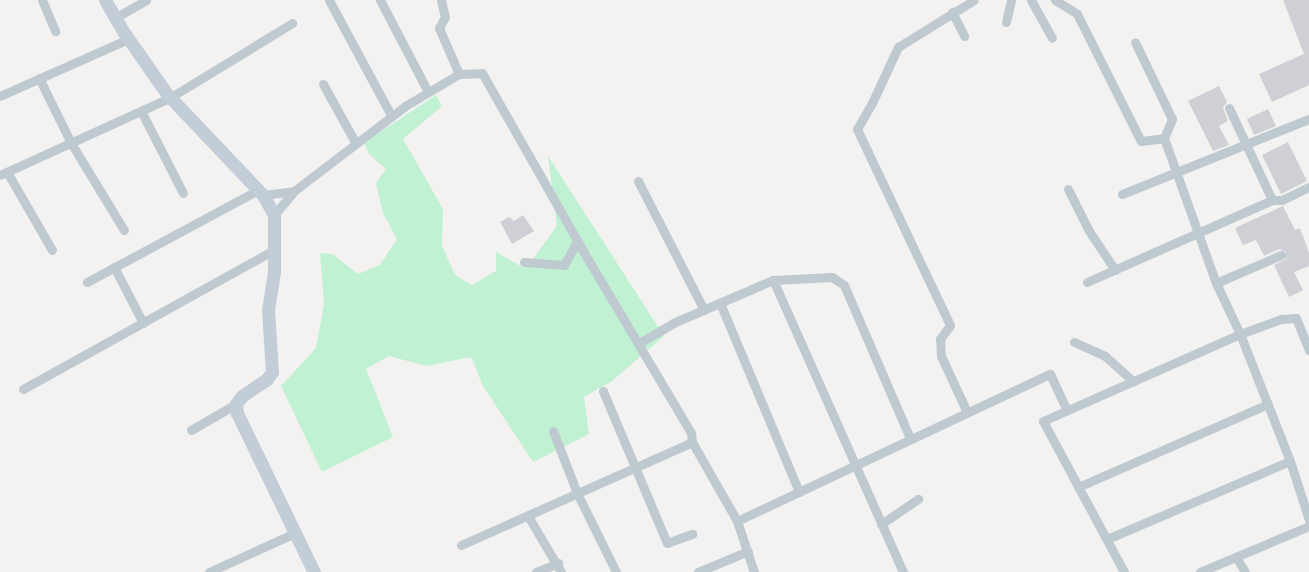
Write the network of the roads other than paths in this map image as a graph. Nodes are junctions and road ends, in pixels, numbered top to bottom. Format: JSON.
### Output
{"nodes":[{"id":1,"x":42,"y":0,"type":"edge"},
{"id":2,"x":105,"y":0,"type":"edge"},
{"id":3,"x":146,"y":0,"type":"edge"},
{"id":4,"x":329,"y":0,"type":"edge"},
{"id":5,"x":380,"y":0,"type":"edge"},
{"id":6,"x":441,"y":0,"type":"edge"},
{"id":7,"x":1011,"y":0,"type":"edge"},
{"id":8,"x":1031,"y":0,"type":"edge"},
{"id":9,"x":1055,"y":0,"type":"edge"},
{"id":10,"x":969,"y":1,"type":"edge"},
{"id":11,"x":952,"y":12,"type":"junction"},
{"id":12,"x":115,"y":18,"type":"junction"},
{"id":13,"x":1006,"y":22,"type":"dead end"},
{"id":14,"x":292,"y":24,"type":"dead end"},
{"id":15,"x":55,"y":31,"type":"dead end"},
{"id":16,"x":964,"y":36,"type":"dead end"},
{"id":17,"x":1052,"y":38,"type":"dead end"},
{"id":18,"x":128,"y":39,"type":"junction"},
{"id":19,"x":1135,"y":42,"type":"dead end"},
{"id":20,"x":459,"y":74,"type":"junction"},
{"id":21,"x":38,"y":78,"type":"junction"},
{"id":22,"x":322,"y":84,"type":"dead end"},
{"id":23,"x":428,"y":92,"type":"junction"},
{"id":24,"x":0,"y":96,"type":"edge"},
{"id":25,"x":171,"y":97,"type":"junction"},
{"id":26,"x":1229,"y":108,"type":"dead end"},
{"id":27,"x":141,"y":111,"type":"junction"},
{"id":28,"x":391,"y":115,"type":"junction"},
{"id":29,"x":1309,"y":119,"type":"edge"},
{"id":30,"x":1164,"y":138,"type":"junction"},
{"id":31,"x":355,"y":142,"type":"junction"},
{"id":32,"x":71,"y":143,"type":"junction"},
{"id":33,"x":1247,"y":145,"type":"junction"},
{"id":34,"x":1175,"y":173,"type":"junction"},
{"id":35,"x":3,"y":174,"type":"edge"},
{"id":36,"x":638,"y":181,"type":"dead end"},
{"id":37,"x":1309,"y":187,"type":"edge"},
{"id":38,"x":1068,"y":189,"type":"dead end"},
{"id":39,"x":294,"y":191,"type":"junction"},
{"id":40,"x":183,"y":193,"type":"dead end"},
{"id":41,"x":260,"y":193,"type":"junction"},
{"id":42,"x":1122,"y":194,"type":"dead end"},
{"id":43,"x":1272,"y":200,"type":"junction"},
{"id":44,"x":274,"y":215,"type":"junction"},
{"id":45,"x":124,"y":230,"type":"dead end"},
{"id":46,"x":1198,"y":235,"type":"junction"},
{"id":47,"x":577,"y":242,"type":"junction"},
{"id":48,"x":52,"y":250,"type":"dead end"},
{"id":49,"x":274,"y":250,"type":"junction"},
{"id":50,"x":1281,"y":255,"type":"dead end"},
{"id":51,"x":524,"y":262,"type":"dead end"},
{"id":52,"x":114,"y":267,"type":"junction"},
{"id":53,"x":1116,"y":270,"type":"junction"},
{"id":54,"x":773,"y":280,"type":"junction"},
{"id":55,"x":87,"y":282,"type":"dead end"},
{"id":56,"x":1087,"y":282,"type":"dead end"},
{"id":57,"x":1216,"y":283,"type":"junction"},
{"id":58,"x":720,"y":303,"type":"junction"},
{"id":59,"x":704,"y":310,"type":"junction"},
{"id":60,"x":143,"y":323,"type":"junction"},
{"id":61,"x":1240,"y":334,"type":"junction"},
{"id":62,"x":1074,"y":342,"type":"dead end"},
{"id":63,"x":639,"y":343,"type":"junction"},
{"id":64,"x":1309,"y":351,"type":"edge"},
{"id":65,"x":1133,"y":381,"type":"junction"},
{"id":66,"x":23,"y":389,"type":"dead end"},
{"id":67,"x":603,"y":391,"type":"dead end"},
{"id":68,"x":236,"y":404,"type":"junction"},
{"id":69,"x":1268,"y":404,"type":"junction"},
{"id":70,"x":1067,"y":410,"type":"junction"},
{"id":71,"x":967,"y":412,"type":"junction"},
{"id":72,"x":191,"y":430,"type":"dead end"},
{"id":73,"x":553,"y":431,"type":"dead end"},
{"id":74,"x":910,"y":438,"type":"junction"},
{"id":75,"x":692,"y":442,"type":"junction"},
{"id":76,"x":1290,"y":461,"type":"junction"},
{"id":77,"x":855,"y":466,"type":"junction"},
{"id":78,"x":635,"y":469,"type":"junction"},
{"id":79,"x":1078,"y":487,"type":"junction"},
{"id":80,"x":799,"y":492,"type":"junction"},
{"id":81,"x":577,"y":493,"type":"junction"},
{"id":82,"x":918,"y":499,"type":"dead end"},
{"id":83,"x":528,"y":516,"type":"junction"},
{"id":84,"x":1309,"y":520,"type":"edge"},
{"id":85,"x":737,"y":521,"type":"junction"},
{"id":86,"x":881,"y":524,"type":"junction"},
{"id":87,"x":1309,"y":526,"type":"edge"},
{"id":88,"x":295,"y":533,"type":"junction"},
{"id":89,"x":692,"y":534,"type":"dead end"},
{"id":90,"x":1107,"y":539,"type":"junction"},
{"id":91,"x":461,"y":545,"type":"dead end"},
{"id":92,"x":748,"y":551,"type":"junction"},
{"id":93,"x":1236,"y":557,"type":"junction"},
{"id":94,"x":560,"y":568,"type":"edge"},
{"id":95,"x":209,"y":572,"type":"edge"},
{"id":96,"x":314,"y":572,"type":"edge"},
{"id":97,"x":536,"y":572,"type":"edge"},
{"id":98,"x":616,"y":572,"type":"edge"},
{"id":99,"x":698,"y":572,"type":"edge"},
{"id":100,"x":754,"y":572,"type":"edge"},
{"id":101,"x":903,"y":572,"type":"edge"},
{"id":102,"x":1124,"y":572,"type":"edge"},
{"id":103,"x":1200,"y":572,"type":"edge"},
{"id":104,"x":1244,"y":572,"type":"edge"}],
"edges":[{"from":1,"to":15,"type":"street"},
{"from":2,"to":12,"type":"main road"},
{"from":3,"to":12,"type":"street"},
{"from":4,"to":28,"type":"street"},
{"from":5,"to":23,"type":"street"},
{"from":6,"to":20,"type":"street"},
{"from":7,"to":13,"type":"street"},
{"from":8,"to":17,"type":"street"},
{"from":9,"to":30,"type":"street"},
{"from":10,"to":11,"type":"street"},
{"from":11,"to":16,"type":"street"},
{"from":11,"to":71,"type":"street"},
{"from":12,"to":18,"type":"main road"},
{"from":14,"to":25,"type":"street"},
{"from":18,"to":21,"type":"street"},
{"from":18,"to":25,"type":"main road"},
{"from":19,"to":30,"type":"street"},
{"from":20,"to":23,"type":"street"},
{"from":20,"to":47,"type":"street"},
{"from":21,"to":24,"type":"street"},
{"from":21,"to":32,"type":"street"},
{"from":22,"to":31,"type":"street"},
{"from":23,"to":28,"type":"street"},
{"from":25,"to":27,"type":"street"},
{"from":25,"to":41,"type":"main road"},
{"from":26,"to":33,"type":"street"},
{"from":27,"to":32,"type":"street"},
{"from":27,"to":40,"type":"street"},
{"from":28,"to":31,"type":"street"},
{"from":29,"to":33,"type":"street"},
{"from":30,"to":34,"type":"street"},
{"from":31,"to":39,"type":"street"},
{"from":32,"to":35,"type":"street"},
{"from":32,"to":45,"type":"street"},
{"from":33,"to":34,"type":"street"},
{"from":33,"to":43,"type":"street"},
{"from":34,"to":42,"type":"street"},
{"from":34,"to":46,"type":"street"},
{"from":35,"to":48,"type":"street"},
{"from":36,"to":59,"type":"street"},
{"from":37,"to":43,"type":"street"},
{"from":38,"to":53,"type":"street"},
{"from":39,"to":41,"type":"street"},
{"from":39,"to":44,"type":"street"},
{"from":41,"to":44,"type":"main road"},
{"from":41,"to":52,"type":"street"},
{"from":43,"to":46,"type":"street"},
{"from":44,"to":49,"type":"main road"},
{"from":46,"to":53,"type":"street"},
{"from":46,"to":57,"type":"street"},
{"from":47,"to":51,"type":"street"},
{"from":47,"to":63,"type":"street"},
{"from":49,"to":60,"type":"street"},
{"from":49,"to":68,"type":"main road"},
{"from":50,"to":57,"type":"street"},
{"from":52,"to":55,"type":"street"},
{"from":52,"to":60,"type":"street"},
{"from":53,"to":56,"type":"street"},
{"from":54,"to":58,"type":"street"},
{"from":54,"to":74,"type":"street"},
{"from":54,"to":77,"type":"street"},
{"from":57,"to":61,"type":"street"},
{"from":58,"to":59,"type":"street"},
{"from":58,"to":80,"type":"street"},
{"from":59,"to":63,"type":"street"},
{"from":60,"to":66,"type":"street"},
{"from":61,"to":64,"type":"street"},
{"from":61,"to":65,"type":"street"},
{"from":61,"to":69,"type":"street"},
{"from":62,"to":65,"type":"street"},
{"from":63,"to":75,"type":"street"},
{"from":65,"to":70,"type":"street"},
{"from":67,"to":78,"type":"street"},
{"from":68,"to":72,"type":"street"},
{"from":68,"to":88,"type":"main road"},
{"from":69,"to":76,"type":"street"},
{"from":69,"to":79,"type":"street"},
{"from":70,"to":71,"type":"street"},
{"from":70,"to":79,"type":"street"},
{"from":71,"to":74,"type":"street"},
{"from":73,"to":81,"type":"street"},
{"from":74,"to":77,"type":"street"},
{"from":75,"to":78,"type":"street"},
{"from":75,"to":85,"type":"street"},
{"from":76,"to":84,"type":"street"},
{"from":76,"to":90,"type":"street"},
{"from":77,"to":80,"type":"street"},
{"from":77,"to":86,"type":"street"},
{"from":78,"to":81,"type":"street"},
{"from":78,"to":89,"type":"street"},
{"from":79,"to":90,"type":"street"},
{"from":80,"to":85,"type":"street"},
{"from":81,"to":83,"type":"street"},
{"from":81,"to":98,"type":"street"},
{"from":82,"to":86,"type":"street"},
{"from":83,"to":91,"type":"street"},
{"from":83,"to":94,"type":"street"},
{"from":85,"to":92,"type":"street"},
{"from":86,"to":101,"type":"street"},
{"from":87,"to":93,"type":"street"},
{"from":88,"to":95,"type":"street"},
{"from":88,"to":96,"type":"main road"},
{"from":90,"to":102,"type":"street"},
{"from":92,"to":99,"type":"street"},
{"from":92,"to":100,"type":"street"},
{"from":93,"to":103,"type":"street"},
{"from":93,"to":104,"type":"street"},
{"from":94,"to":97,"type":"street"}]}
